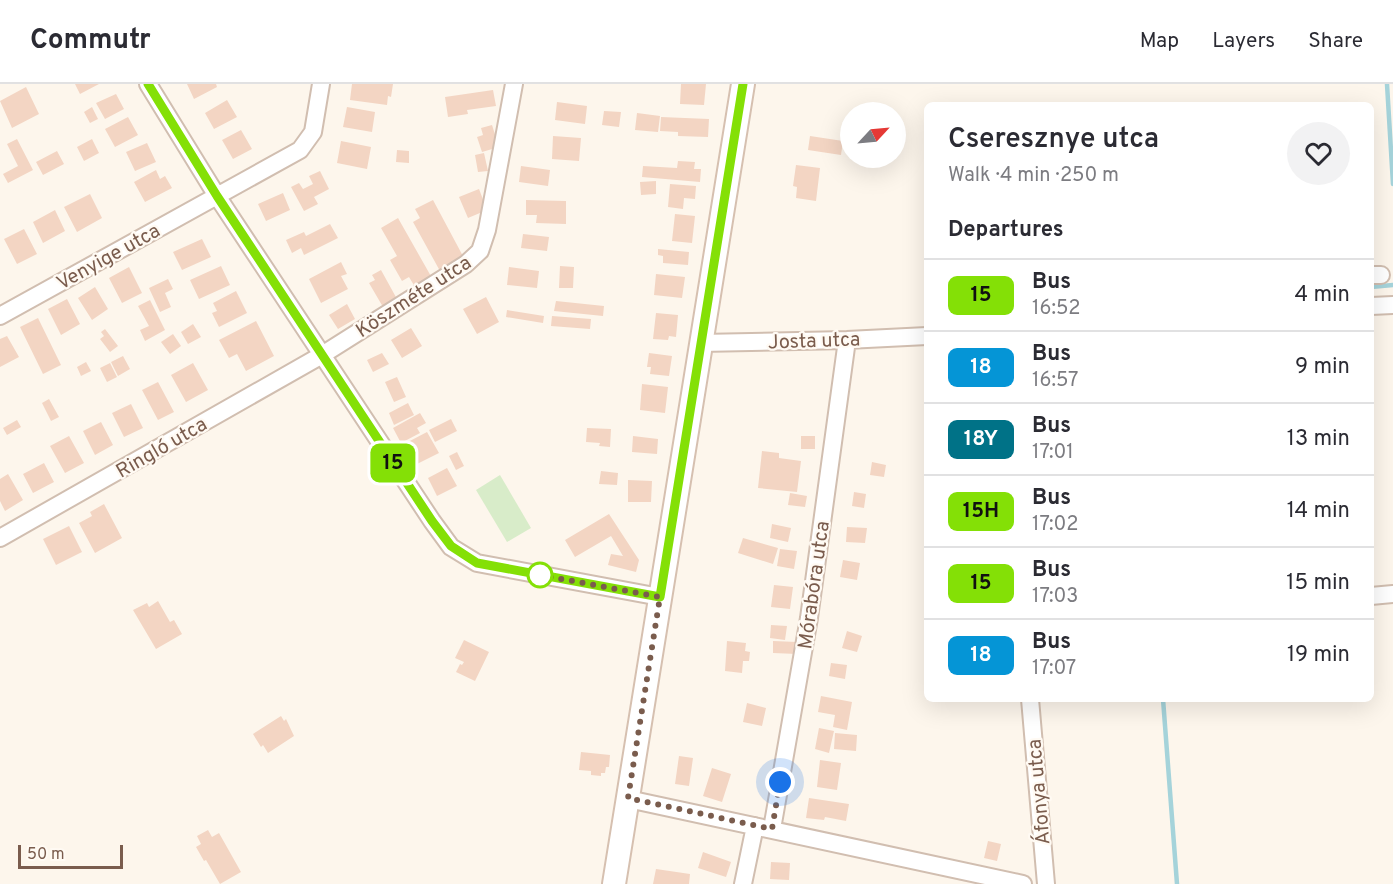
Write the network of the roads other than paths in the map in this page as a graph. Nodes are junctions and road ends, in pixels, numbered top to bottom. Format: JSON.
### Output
{"nodes":[{"id":1,"x":148,"y":84,"type":"edge"},
{"id":2,"x":321,"y":84,"type":"edge"},
{"id":3,"x":514,"y":84,"type":"edge"},
{"id":4,"x":743,"y":84,"type":"edge"},
{"id":5,"x":217,"y":196,"type":"junction"},
{"id":6,"x":1393,"y":305,"type":"edge"},
{"id":7,"x":1374,"y":306,"type":"edge"},
{"id":8,"x":0,"y":316,"type":"edge"},
{"id":9,"x":924,"y":336,"type":"edge"},
{"id":10,"x":847,"y":340,"type":"junction"},
{"id":11,"x":700,"y":343,"type":"junction"},
{"id":12,"x":322,"y":355,"type":"junction"},
{"id":13,"x":0,"y":538,"type":"edge"},
{"id":14,"x":1393,"y":594,"type":"edge"},
{"id":15,"x":1374,"y":596,"type":"edge"},
{"id":16,"x":660,"y":597,"type":"junction"},
{"id":17,"x":1030,"y":702,"type":"edge"},
{"id":18,"x":628,"y":798,"type":"junction"},
{"id":19,"x":763,"y":827,"type":"junction"},
{"id":20,"x":614,"y":884,"type":"edge"},
{"id":21,"x":743,"y":884,"type":"edge"},
{"id":22,"x":1023,"y":884,"type":"edge"},
{"id":23,"x":1046,"y":884,"type":"edge"}],
"edges":[{"from":1,"to":5,"type":"street"},
{"from":2,"to":5,"type":"street","name":"Venyige utca"},
{"from":3,"to":12,"type":"street","name":"Köszméte utca"},
{"from":4,"to":11,"type":"street"},
{"from":5,"to":8,"type":"street","name":"Venyige utca"},
{"from":5,"to":12,"type":"street"},
{"from":6,"to":7,"type":"street"},
{"from":9,"to":10,"type":"street","name":"Josta utca"},
{"from":10,"to":11,"type":"street","name":"Josta utca"},
{"from":10,"to":19,"type":"street","name":"Mórabóra utca"},
{"from":11,"to":16,"type":"street"},
{"from":12,"to":13,"type":"street","name":"Ringló utca"},
{"from":12,"to":16,"type":"street"},
{"from":14,"to":15,"type":"street"},
{"from":16,"to":18,"type":"street"},
{"from":17,"to":23,"type":"street","name":"Áfonya utca"},
{"from":18,"to":19,"type":"street"},
{"from":18,"to":20,"type":"street"},
{"from":19,"to":21,"type":"street","name":"Mórabóra utca"},
{"from":19,"to":22,"type":"street"}]}
